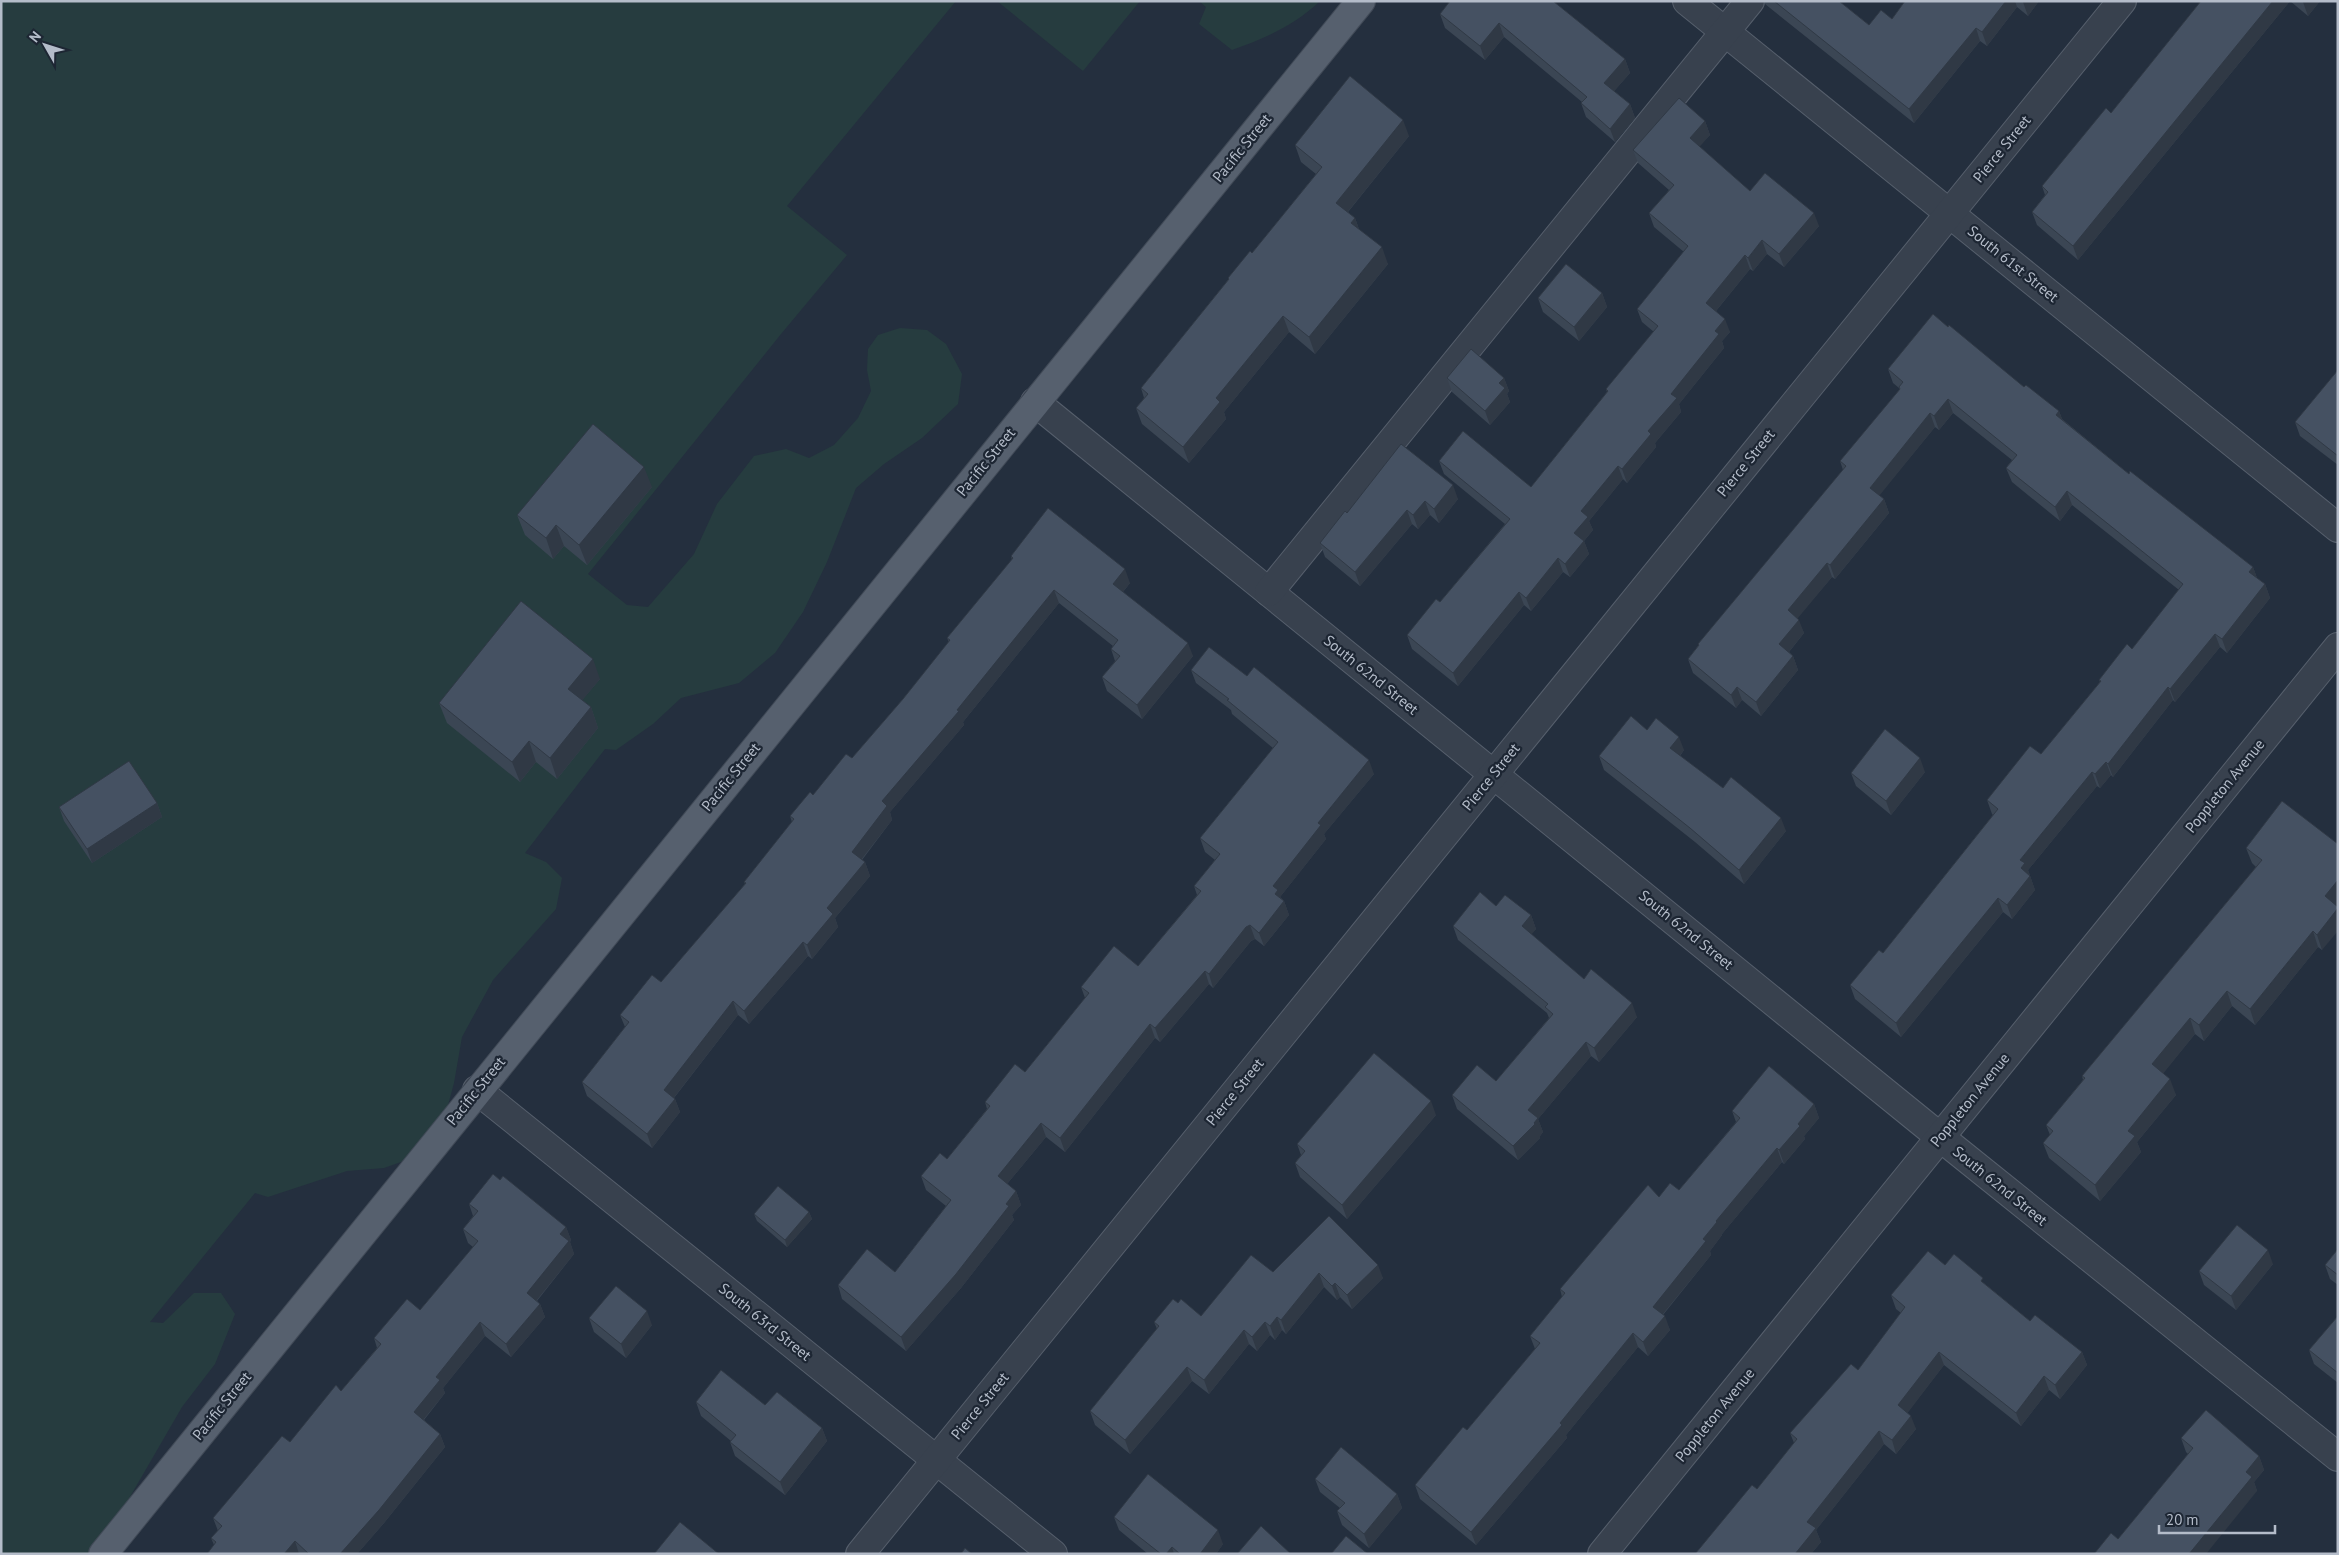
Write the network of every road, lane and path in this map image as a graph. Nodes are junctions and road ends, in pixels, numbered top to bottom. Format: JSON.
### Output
{"nodes":[{"id":1,"x":1362,"y":1,"type":"edge"},
{"id":2,"x":1687,"y":1,"type":"edge"},
{"id":3,"x":1750,"y":1,"type":"edge"},
{"id":4,"x":2122,"y":1,"type":"edge"},
{"id":5,"x":1725,"y":32,"type":"junction"},
{"id":6,"x":1950,"y":213,"type":"junction"},
{"id":7,"x":1035,"y":402,"type":"junction"},
{"id":8,"x":2338,"y":528,"type":"edge"},
{"id":9,"x":1269,"y":592,"type":"junction"},
{"id":10,"x":2338,"y":647,"type":"edge"},
{"id":11,"x":1493,"y":774,"type":"junction"},
{"id":12,"x":477,"y":1090,"type":"junction"},
{"id":13,"x":1940,"y":1137,"type":"junction"},
{"id":14,"x":2338,"y":1457,"type":"edge"},
{"id":15,"x":937,"y":1459,"type":"junction"},
{"id":16,"x":103,"y":1554,"type":"edge"},
{"id":17,"x":860,"y":1554,"type":"edge"},
{"id":18,"x":1053,"y":1554,"type":"edge"},
{"id":19,"x":1602,"y":1554,"type":"edge"}],
"edges":[{"from":1,"to":7,"type":"main road","name":"Pacific Street"},
{"from":2,"to":5,"type":"street","name":"South 61st Street"},
{"from":3,"to":5,"type":"street"},
{"from":4,"to":6,"type":"street","name":"Pierce Street"},
{"from":5,"to":6,"type":"street","name":"South 61st Street"},
{"from":5,"to":9,"type":"street"},
{"from":6,"to":8,"type":"street","name":"South 61st Street"},
{"from":6,"to":11,"type":"street","name":"Pierce Street"},
{"from":7,"to":9,"type":"street","name":"South 62nd Street"},
{"from":7,"to":12,"type":"main road","name":"Pacific Street"},
{"from":9,"to":11,"type":"street","name":"South 62nd Street"},
{"from":10,"to":13,"type":"street","name":"Poppleton Avenue"},
{"from":11,"to":13,"type":"street","name":"South 62nd Street"},
{"from":11,"to":15,"type":"street","name":"Pierce Street"},
{"from":12,"to":15,"type":"street","name":"South 63rd Street"},
{"from":12,"to":16,"type":"main road","name":"Pacific Street"},
{"from":13,"to":14,"type":"street","name":"South 62nd Street"},
{"from":13,"to":19,"type":"street","name":"Poppleton Avenue"},
{"from":15,"to":17,"type":"street","name":"Pierce Street"},
{"from":15,"to":18,"type":"street","name":"South 63rd Street"}]}
